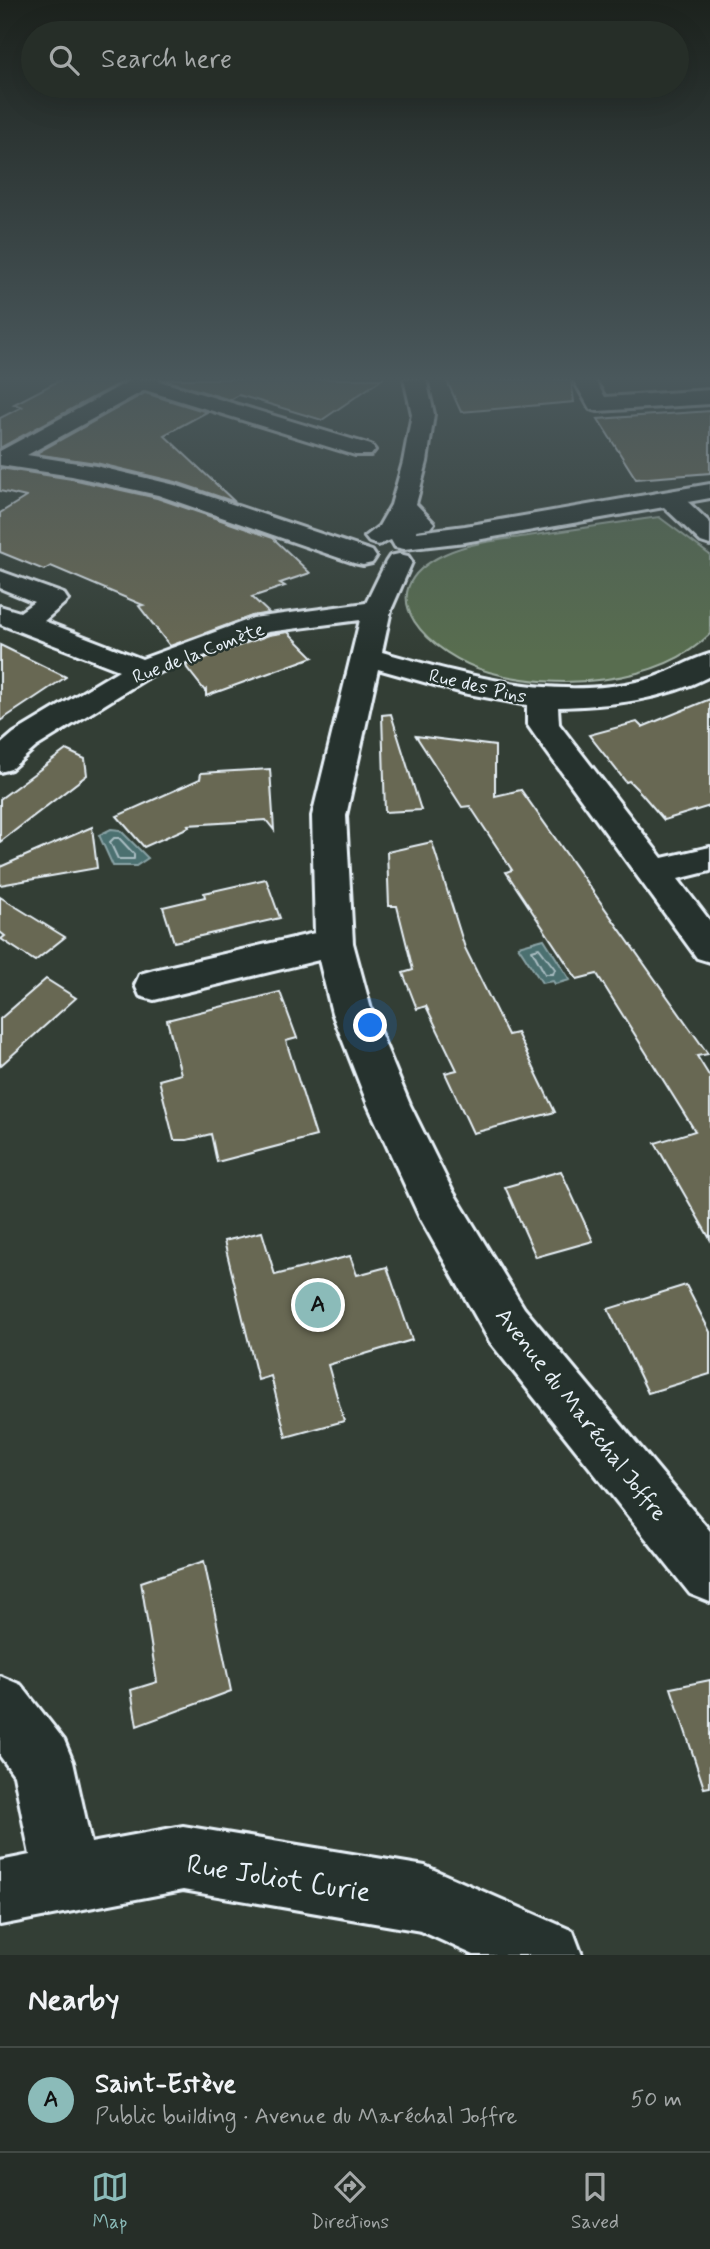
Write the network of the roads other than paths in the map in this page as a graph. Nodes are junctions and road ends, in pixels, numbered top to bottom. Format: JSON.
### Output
{"nodes":[{"id":1,"x":87,"y":470,"type":"edge"},
{"id":2,"x":396,"y":470,"type":"edge"},
{"id":3,"x":710,"y":491,"type":"edge"},
{"id":4,"x":669,"y":498,"type":"junction"},
{"id":5,"x":402,"y":505,"type":"junction"},
{"id":6,"x":626,"y":505,"type":"junction"},
{"id":7,"x":710,"y":537,"type":"edge"},
{"id":8,"x":433,"y":542,"type":"junction"},
{"id":9,"x":370,"y":549,"type":"junction"},
{"id":10,"x":0,"y":579,"type":"edge"},
{"id":11,"x":377,"y":610,"type":"junction"},
{"id":12,"x":12,"y":618,"type":"edge"},
{"id":13,"x":367,"y":657,"type":"junction"},
{"id":14,"x":710,"y":663,"type":"edge"},
{"id":15,"x":142,"y":669,"type":"junction"},
{"id":16,"x":542,"y":699,"type":"junction"},
{"id":17,"x":0,"y":761,"type":"edge"},
{"id":18,"x":710,"y":859,"type":"edge"},
{"id":19,"x":655,"y":872,"type":"junction"},
{"id":20,"x":334,"y":943,"type":"junction"},
{"id":21,"x":710,"y":948,"type":"edge"},
{"id":22,"x":154,"y":985,"type":"dead end"},
{"id":23,"x":710,"y":1574,"type":"edge"},
{"id":24,"x":0,"y":1706,"type":"edge"},
{"id":25,"x":67,"y":1878,"type":"junction"},
{"id":26,"x":0,"y":1893,"type":"edge"},
{"id":27,"x":549,"y":1955,"type":"edge"}],
"edges":[{"from":1,"to":9,"type":"street"},
{"from":2,"to":5,"type":"street"},
{"from":3,"to":4,"type":"street"},
{"from":4,"to":6,"type":"street"},
{"from":4,"to":7,"type":"street"},
{"from":5,"to":8,"type":"street"},
{"from":5,"to":8,"type":"street"},
{"from":5,"to":9,"type":"street"},
{"from":6,"to":8,"type":"street"},
{"from":6,"to":8,"type":"street"},
{"from":8,"to":9,"type":"street"},
{"from":8,"to":11,"type":"street","name":"Avenue du Maréchal Joffre"},
{"from":9,"to":11,"type":"street","name":"Avenue du Maréchal Joffre"},
{"from":10,"to":12,"type":"street"},
{"from":11,"to":13,"type":"street","name":"Avenue du Maréchal Joffre"},
{"from":11,"to":15,"type":"street","name":"Rue de la Comète"},
{"from":12,"to":15,"type":"street"},
{"from":13,"to":16,"type":"street","name":"Rue des Pins"},
{"from":13,"to":20,"type":"street","name":"Avenue du Maréchal Joffre"},
{"from":14,"to":16,"type":"street","name":"Rue des Pins"},
{"from":15,"to":17,"type":"street","name":"Rue de la Comète"},
{"from":16,"to":19,"type":"street"},
{"from":18,"to":19,"type":"street"},
{"from":19,"to":21,"type":"street"},
{"from":20,"to":22,"type":"street"},
{"from":20,"to":23,"type":"street","name":"Avenue du Maréchal Joffre"},
{"from":24,"to":25,"type":"street"},
{"from":25,"to":26,"type":"street","name":"Rue Joliot Curie"},
{"from":25,"to":27,"type":"street","name":"Rue Joliot Curie"}]}
